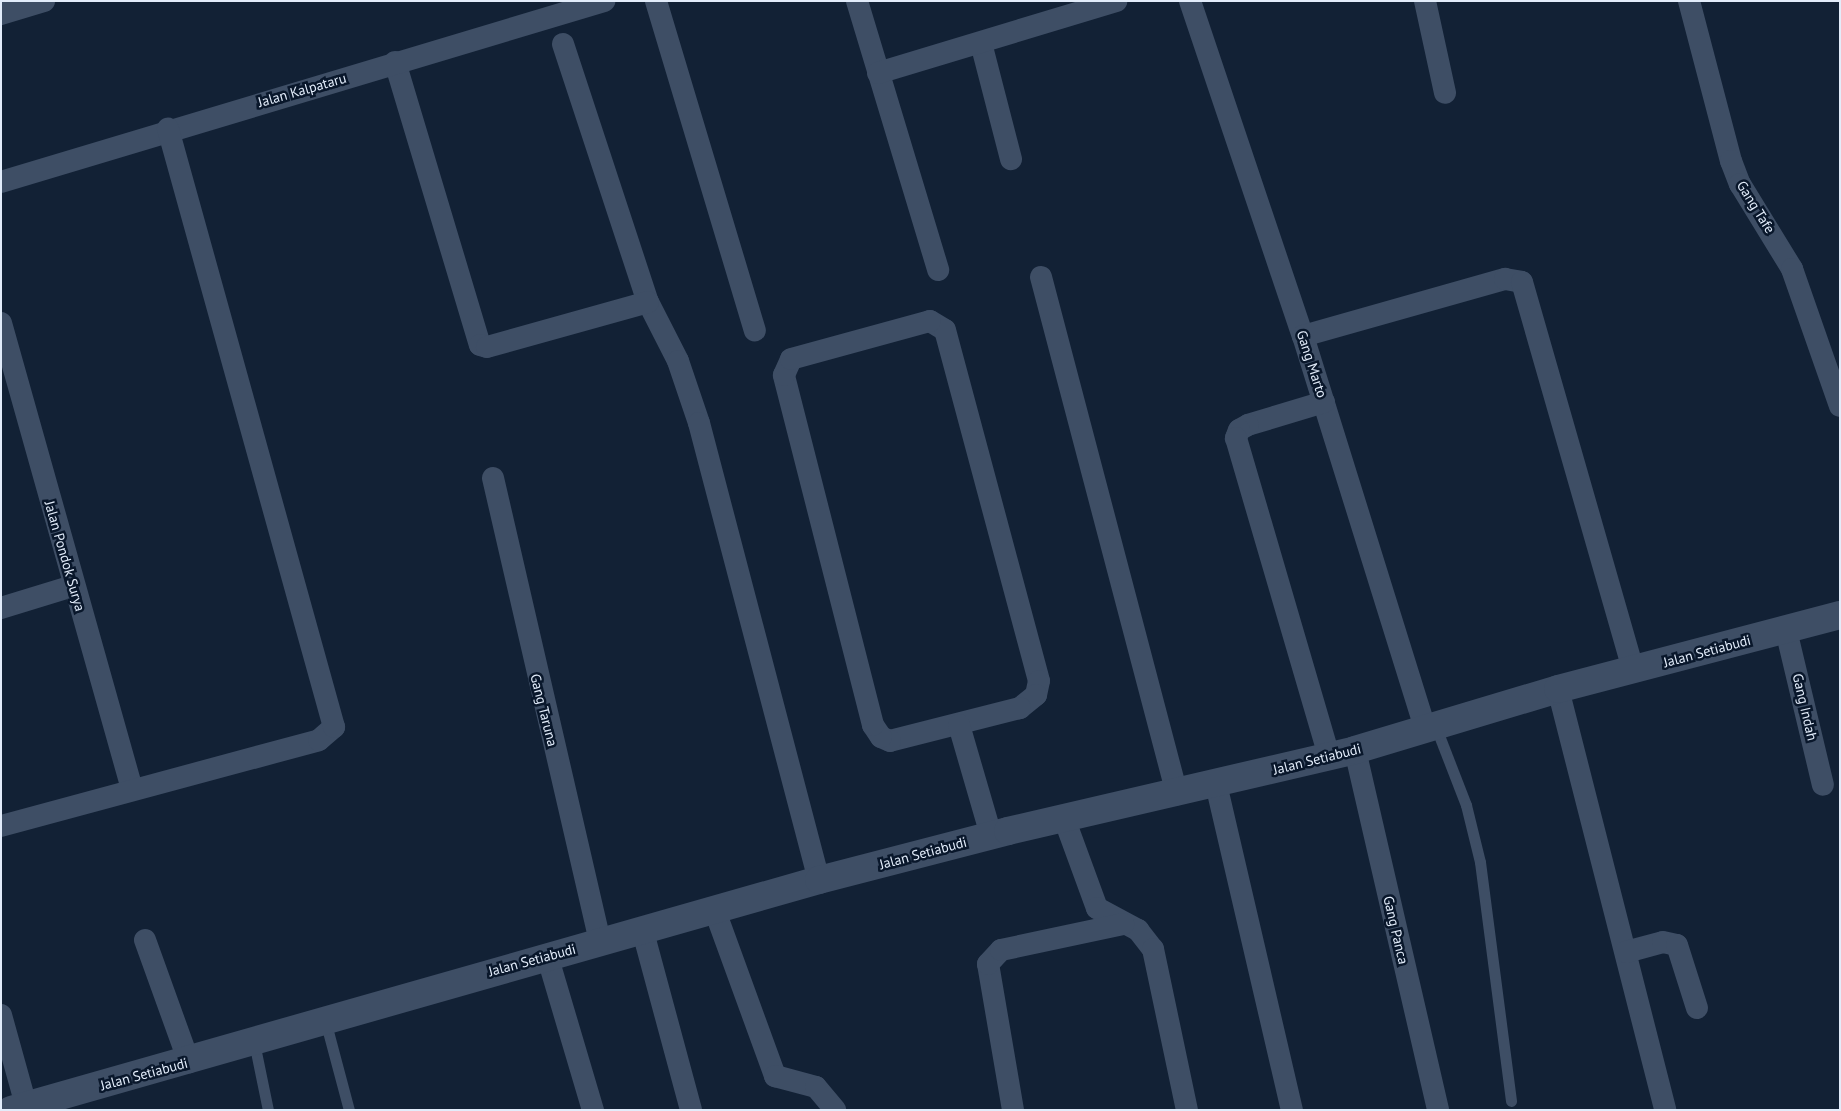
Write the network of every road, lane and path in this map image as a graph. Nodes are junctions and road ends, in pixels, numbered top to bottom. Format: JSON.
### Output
{"nodes":[{"id":1,"x":44,"y":1,"type":"edge"},
{"id":2,"x":604,"y":1,"type":"edge"},
{"id":3,"x":656,"y":1,"type":"edge"},
{"id":4,"x":857,"y":1,"type":"edge"},
{"id":5,"x":1116,"y":1,"type":"edge"},
{"id":6,"x":1190,"y":1,"type":"edge"},
{"id":7,"x":1425,"y":1,"type":"edge"},
{"id":8,"x":1689,"y":1,"type":"edge"},
{"id":9,"x":1,"y":14,"type":"edge"},
{"id":10,"x":981,"y":43,"type":"junction"},
{"id":11,"x":563,"y":44,"type":"dead end"},
{"id":12,"x":395,"y":62,"type":"junction"},
{"id":13,"x":878,"y":73,"type":"junction"},
{"id":14,"x":1445,"y":94,"type":"dead end"},
{"id":15,"x":168,"y":129,"type":"junction"},
{"id":16,"x":1011,"y":159,"type":"dead end"},
{"id":17,"x":1,"y":182,"type":"edge"},
{"id":18,"x":938,"y":270,"type":"dead end"},
{"id":19,"x":1041,"y":277,"type":"dead end"},
{"id":20,"x":648,"y":302,"type":"junction"},
{"id":21,"x":1,"y":323,"type":"edge"},
{"id":22,"x":755,"y":330,"type":"dead end"},
{"id":23,"x":1303,"y":336,"type":"junction"},
{"id":24,"x":1324,"y":402,"type":"junction"},
{"id":25,"x":1840,"y":406,"type":"edge"},
{"id":26,"x":493,"y":478,"type":"dead end"},
{"id":27,"x":73,"y":586,"type":"junction"},
{"id":28,"x":1,"y":608,"type":"edge"},
{"id":29,"x":1840,"y":615,"type":"edge"},
{"id":30,"x":1786,"y":630,"type":"junction"},
{"id":31,"x":1633,"y":670,"type":"junction"},
{"id":32,"x":1558,"y":689,"type":"junction"},
{"id":33,"x":959,"y":724,"type":"junction"},
{"id":34,"x":1430,"y":727,"type":"junction"},
{"id":35,"x":1355,"y":750,"type":"junction"},
{"id":36,"x":1329,"y":756,"type":"junction"},
{"id":37,"x":1216,"y":784,"type":"junction"},
{"id":38,"x":1823,"y":785,"type":"dead end"},
{"id":39,"x":132,"y":788,"type":"junction"},
{"id":40,"x":1177,"y":794,"type":"junction"},
{"id":41,"x":1064,"y":818,"type":"junction"},
{"id":42,"x":1,"y":826,"type":"edge"},
{"id":43,"x":991,"y":835,"type":"junction"},
{"id":44,"x":820,"y":880,"type":"junction"},
{"id":45,"x":715,"y":911,"type":"junction"},
{"id":46,"x":1123,"y":924,"type":"junction"},
{"id":47,"x":643,"y":932,"type":"junction"},
{"id":48,"x":146,"y":940,"type":"dead end"},
{"id":49,"x":600,"y":942,"type":"junction"},
{"id":50,"x":1626,"y":952,"type":"junction"},
{"id":51,"x":547,"y":955,"type":"junction"},
{"id":52,"x":1697,"y":1008,"type":"dead end"},
{"id":53,"x":1,"y":1016,"type":"edge"},
{"id":54,"x":325,"y":1019,"type":"junction"},
{"id":55,"x":254,"y":1042,"type":"junction"},
{"id":56,"x":189,"y":1062,"type":"junction"},
{"id":57,"x":1511,"y":1101,"type":"dead end"},
{"id":58,"x":18,"y":1108,"type":"edge"},
{"id":59,"x":268,"y":1110,"type":"edge"},
{"id":60,"x":350,"y":1110,"type":"edge"},
{"id":61,"x":593,"y":1110,"type":"edge"},
{"id":62,"x":691,"y":1110,"type":"edge"},
{"id":63,"x":835,"y":1110,"type":"edge"},
{"id":64,"x":1013,"y":1110,"type":"edge"},
{"id":65,"x":1187,"y":1110,"type":"edge"},
{"id":66,"x":1292,"y":1110,"type":"edge"},
{"id":67,"x":1438,"y":1110,"type":"edge"},
{"id":68,"x":1665,"y":1110,"type":"edge"}],
"edges":[{"from":1,"to":9,"type":"street"},
{"from":2,"to":12,"type":"street","name":"Jalan Kalpataru"},
{"from":3,"to":22,"type":"street"},
{"from":4,"to":13,"type":"street"},
{"from":5,"to":10,"type":"street"},
{"from":6,"to":23,"type":"street","name":"Gang Marto"},
{"from":7,"to":14,"type":"street"},
{"from":8,"to":25,"type":"street","name":"Gang Tafe"},
{"from":10,"to":13,"type":"street"},
{"from":10,"to":16,"type":"street"},
{"from":11,"to":20,"type":"street"},
{"from":12,"to":15,"type":"street","name":"Jalan Kalpataru"},
{"from":12,"to":20,"type":"street"},
{"from":13,"to":18,"type":"street"},
{"from":15,"to":17,"type":"street","name":"Jalan Kalpataru"},
{"from":15,"to":39,"type":"street"},
{"from":19,"to":40,"type":"street"},
{"from":20,"to":44,"type":"street"},
{"from":21,"to":27,"type":"street","name":"Jalan Pondok Surya"},
{"from":23,"to":24,"type":"street","name":"Gang Marto"},
{"from":23,"to":31,"type":"street"},
{"from":24,"to":34,"type":"street","name":"Gang Marto"},
{"from":24,"to":36,"type":"street"},
{"from":26,"to":49,"type":"street","name":"Gang Taruna"},
{"from":27,"to":28,"type":"street"},
{"from":27,"to":39,"type":"street","name":"Jalan Pondok Surya"},
{"from":29,"to":30,"type":"street","name":"Jalan Setiabudi"},
{"from":30,"to":31,"type":"street","name":"Jalan Setiabudi"},
{"from":30,"to":38,"type":"street","name":"Gang Indah"},
{"from":31,"to":32,"type":"street","name":"Jalan Setiabudi"},
{"from":32,"to":34,"type":"street","name":"Jalan Setiabudi"},
{"from":32,"to":50,"type":"street"},
{"from":33,"to":33,"type":"street"},
{"from":33,"to":43,"type":"street"},
{"from":34,"to":35,"type":"street","name":"Jalan Setiabudi"},
{"from":34,"to":57,"type":"lane"},
{"from":35,"to":36,"type":"street","name":"Jalan Setiabudi"},
{"from":35,"to":67,"type":"street","name":"Gang Panca"},
{"from":36,"to":37,"type":"street","name":"Jalan Setiabudi"},
{"from":37,"to":40,"type":"street","name":"Jalan Setiabudi"},
{"from":37,"to":66,"type":"street"},
{"from":39,"to":42,"type":"street"},
{"from":40,"to":41,"type":"street","name":"Jalan Setiabudi"},
{"from":41,"to":43,"type":"street","name":"Jalan Setiabudi"},
{"from":41,"to":46,"type":"street"},
{"from":43,"to":44,"type":"street","name":"Jalan Setiabudi"},
{"from":44,"to":45,"type":"street","name":"Jalan Setiabudi"},
{"from":45,"to":47,"type":"street","name":"Jalan Setiabudi"},
{"from":45,"to":63,"type":"street"},
{"from":46,"to":64,"type":"street"},
{"from":46,"to":65,"type":"street"},
{"from":47,"to":49,"type":"street","name":"Jalan Setiabudi"},
{"from":47,"to":62,"type":"street"},
{"from":48,"to":56,"type":"street"},
{"from":49,"to":51,"type":"street","name":"Jalan Setiabudi"},
{"from":50,"to":52,"type":"street"},
{"from":50,"to":68,"type":"street"},
{"from":51,"to":54,"type":"street","name":"Jalan Setiabudi"},
{"from":51,"to":61,"type":"street"},
{"from":53,"to":58,"type":"street"},
{"from":54,"to":55,"type":"street","name":"Jalan Setiabudi"},
{"from":54,"to":60,"type":"lane"},
{"from":55,"to":56,"type":"street","name":"Jalan Setiabudi"},
{"from":55,"to":59,"type":"lane"},
{"from":56,"to":58,"type":"street","name":"Jalan Setiabudi"}]}
